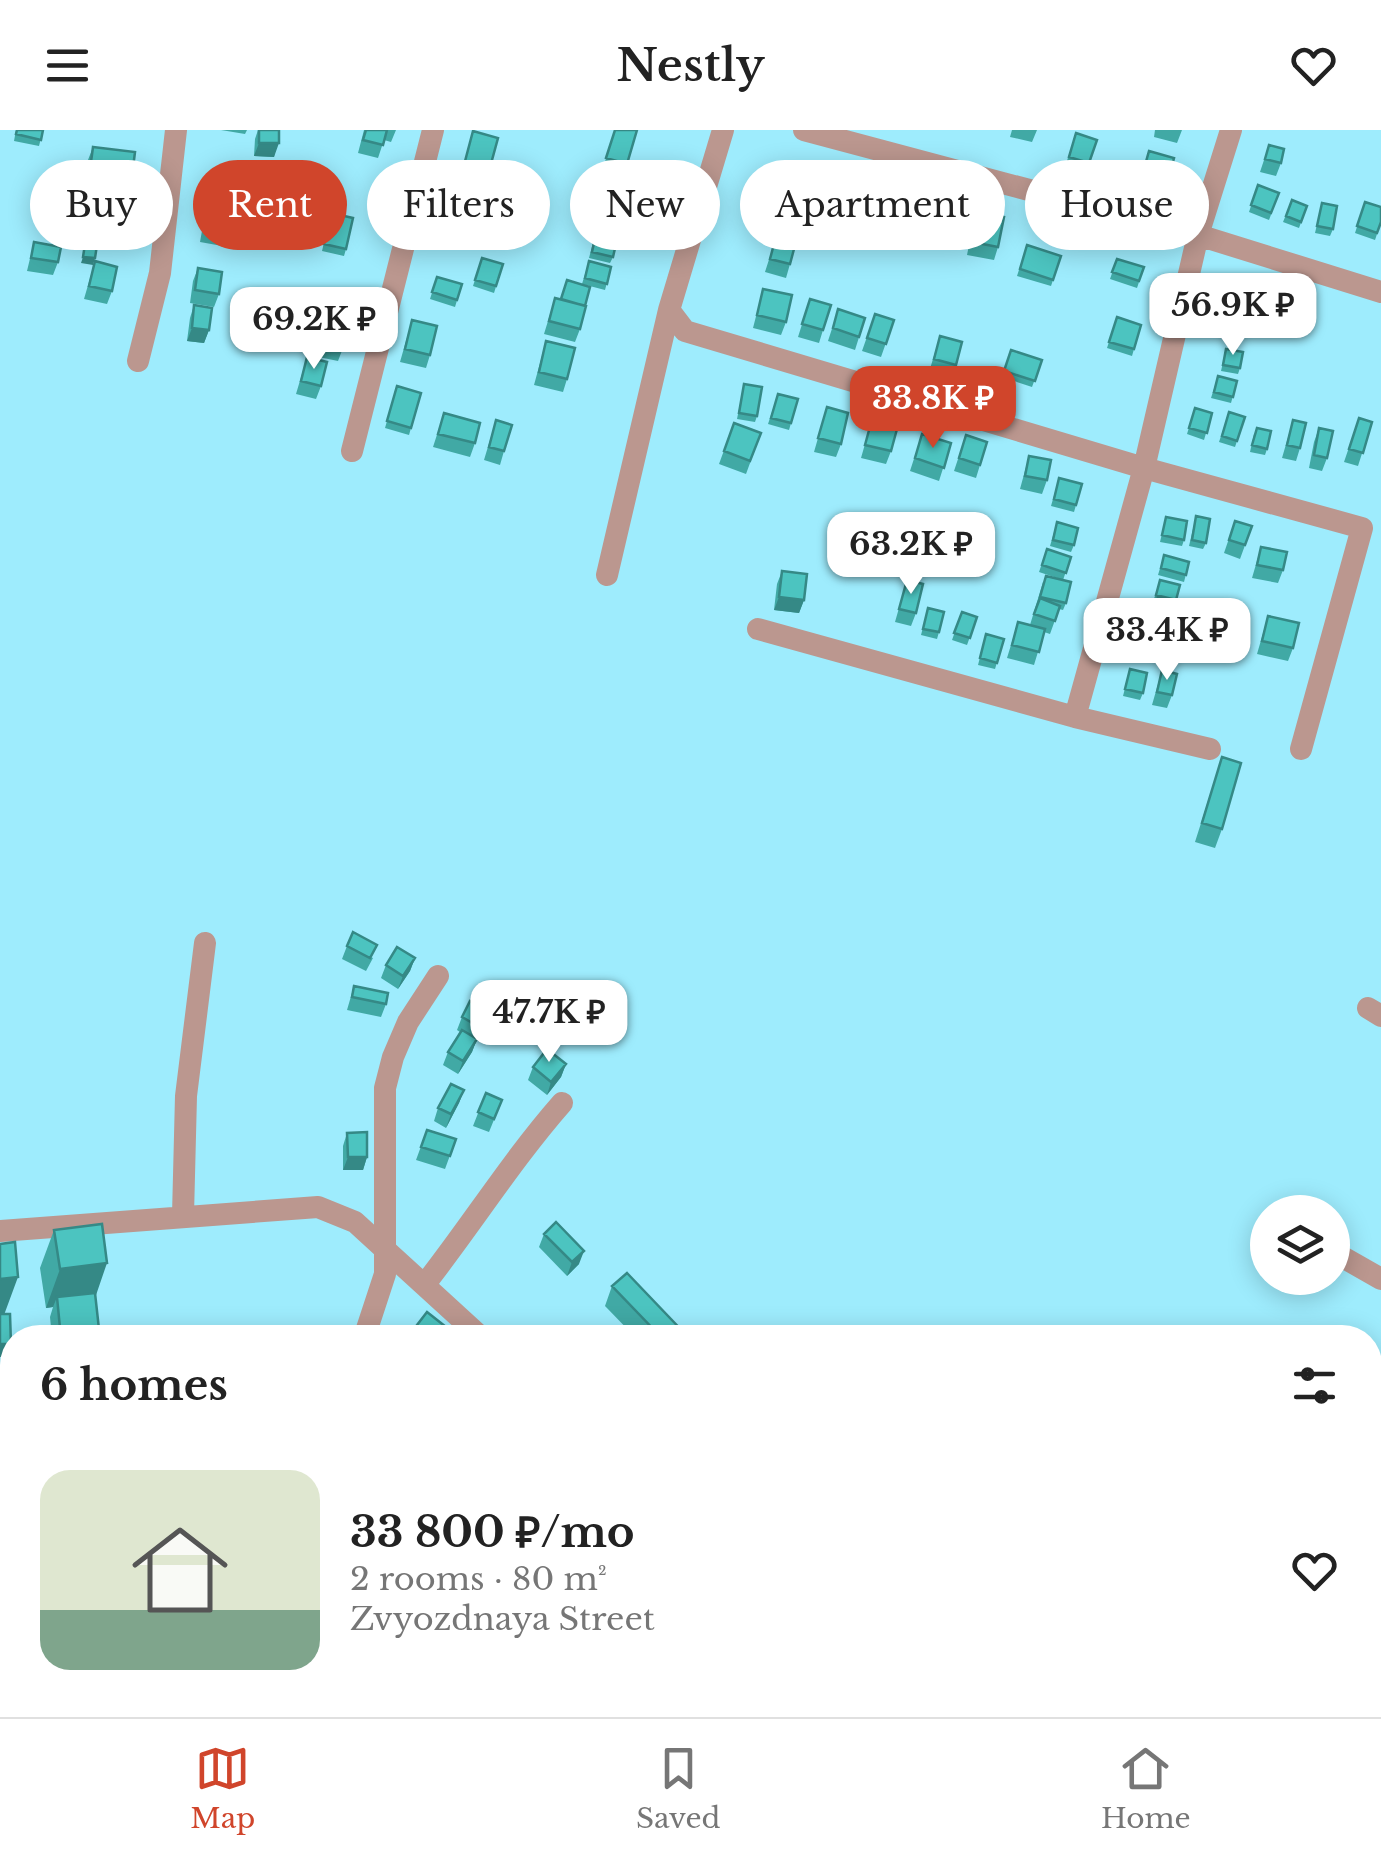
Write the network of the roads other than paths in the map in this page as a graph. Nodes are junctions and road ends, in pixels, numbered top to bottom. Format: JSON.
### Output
{"nodes":[{"id":1,"x":176,"y":130,"type":"edge"},
{"id":2,"x":433,"y":130,"type":"edge"},
{"id":3,"x":724,"y":130,"type":"edge"},
{"id":4,"x":804,"y":130,"type":"edge"},
{"id":5,"x":1231,"y":130,"type":"edge"},
{"id":6,"x":1025,"y":189,"type":"edge"},
{"id":7,"x":1209,"y":200,"type":"edge"},
{"id":8,"x":1209,"y":238,"type":"edge"},
{"id":9,"x":1195,"y":250,"type":"edge"},
{"id":10,"x":1381,"y":292,"type":"edge"},
{"id":11,"x":669,"y":310,"type":"junction"},
{"id":12,"x":138,"y":361,"type":"dead end"},
{"id":13,"x":352,"y":450,"type":"dead end"},
{"id":14,"x":1144,"y":468,"type":"junction"},
{"id":15,"x":607,"y":574,"type":"dead end"},
{"id":16,"x":758,"y":629,"type":"dead end"},
{"id":17,"x":1075,"y":717,"type":"junction"},
{"id":18,"x":1210,"y":749,"type":"dead end"},
{"id":19,"x":1302,"y":749,"type":"dead end"},
{"id":20,"x":205,"y":942,"type":"dead end"},
{"id":21,"x":438,"y":976,"type":"dead end"},
{"id":22,"x":562,"y":1103,"type":"dead end"},
{"id":23,"x":184,"y":1216,"type":"junction"},
{"id":24,"x":0,"y":1231,"type":"edge"},
{"id":25,"x":386,"y":1247,"type":"junction"},
{"id":26,"x":1350,"y":1261,"type":"edge"},
{"id":27,"x":1381,"y":1279,"type":"edge"},
{"id":28,"x":425,"y":1284,"type":"junction"},
{"id":29,"x":368,"y":1325,"type":"edge"},
{"id":30,"x":468,"y":1325,"type":"edge"}],
"edges":[{"from":1,"to":12,"type":"street"},
{"from":2,"to":13,"type":"street"},
{"from":3,"to":11,"type":"street"},
{"from":4,"to":6,"type":"street"},
{"from":5,"to":7,"type":"street"},
{"from":8,"to":10,"type":"street"},
{"from":9,"to":14,"type":"street"},
{"from":11,"to":14,"type":"street"},
{"from":11,"to":15,"type":"street"},
{"from":14,"to":17,"type":"street"},
{"from":14,"to":19,"type":"street"},
{"from":16,"to":17,"type":"street"},
{"from":17,"to":18,"type":"street"},
{"from":20,"to":23,"type":"street"},
{"from":21,"to":25,"type":"street"},
{"from":22,"to":28,"type":"street"},
{"from":23,"to":24,"type":"street"},
{"from":23,"to":25,"type":"street"},
{"from":25,"to":28,"type":"street"},
{"from":25,"to":29,"type":"street"},
{"from":26,"to":27,"type":"street"},
{"from":28,"to":30,"type":"street"}]}
